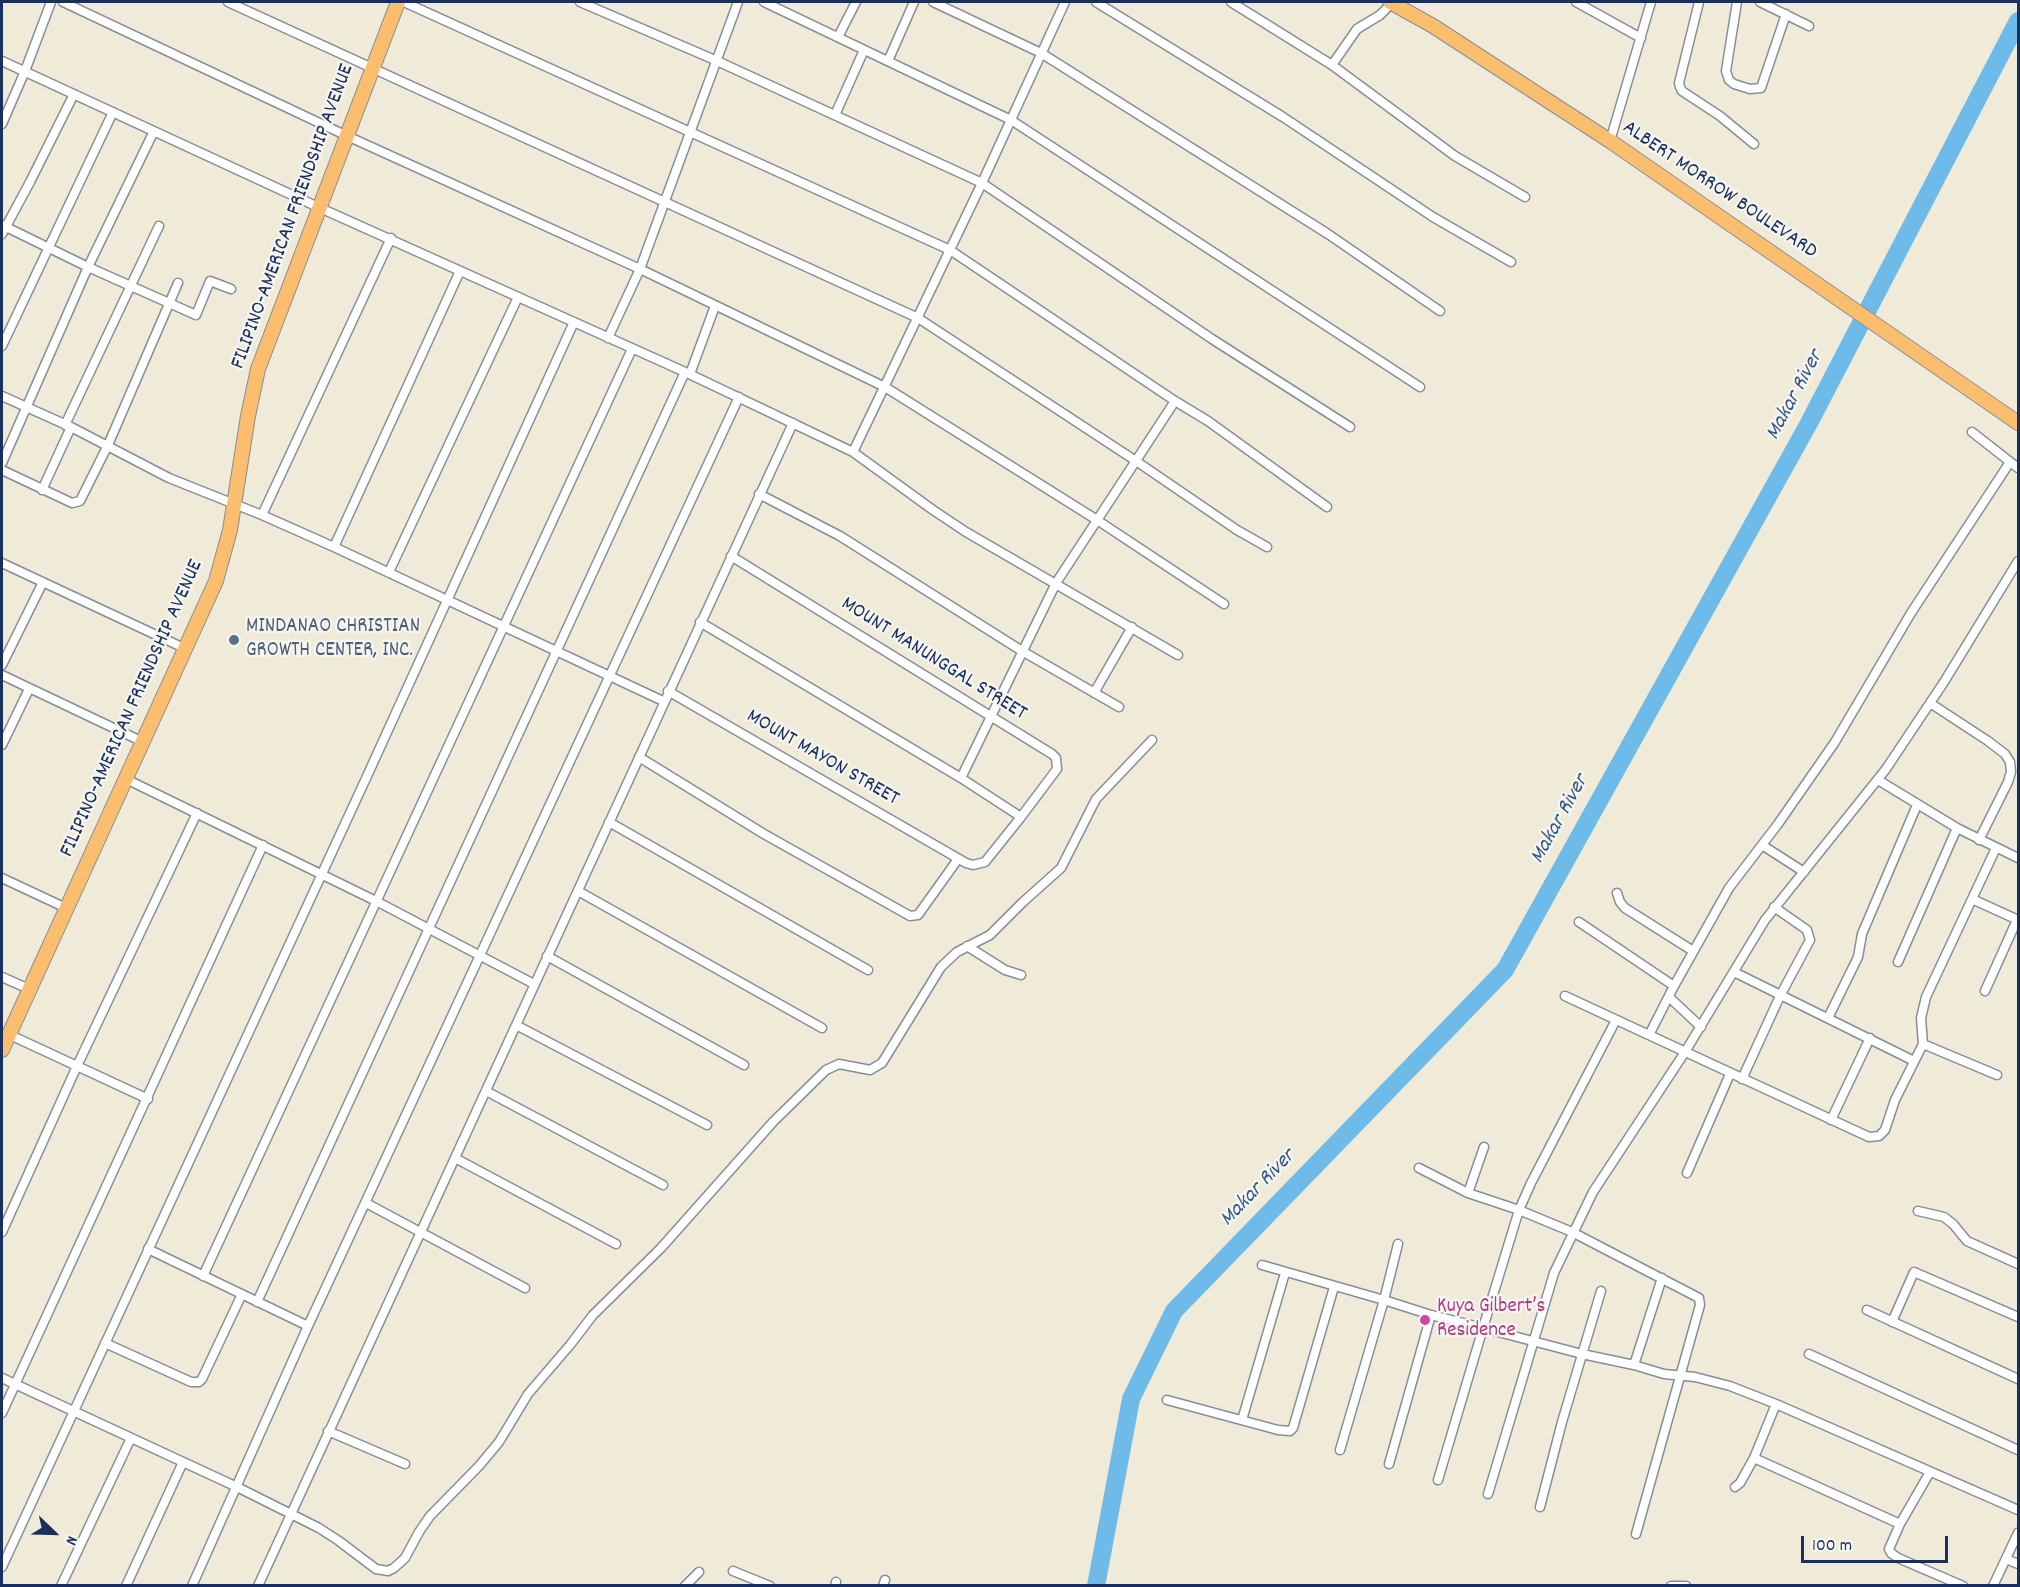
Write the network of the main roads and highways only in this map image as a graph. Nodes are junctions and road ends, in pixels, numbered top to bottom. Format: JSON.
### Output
{"nodes":[{"id":1,"x":398,"y":2,"type":"edge"},
{"id":2,"x":1391,"y":2,"type":"edge"},
{"id":3,"x":2019,"y":423,"type":"edge"},
{"id":4,"x":2,"y":1050,"type":"edge"}],
"edges":[{"from":1,"to":4,"type":"main road","name":"FILIPINO-AMERICAN FRIENDSHIP AVENUE"},
{"from":2,"to":3,"type":"main road","name":"ALBERT MORROW BOULEVARD"}]}
